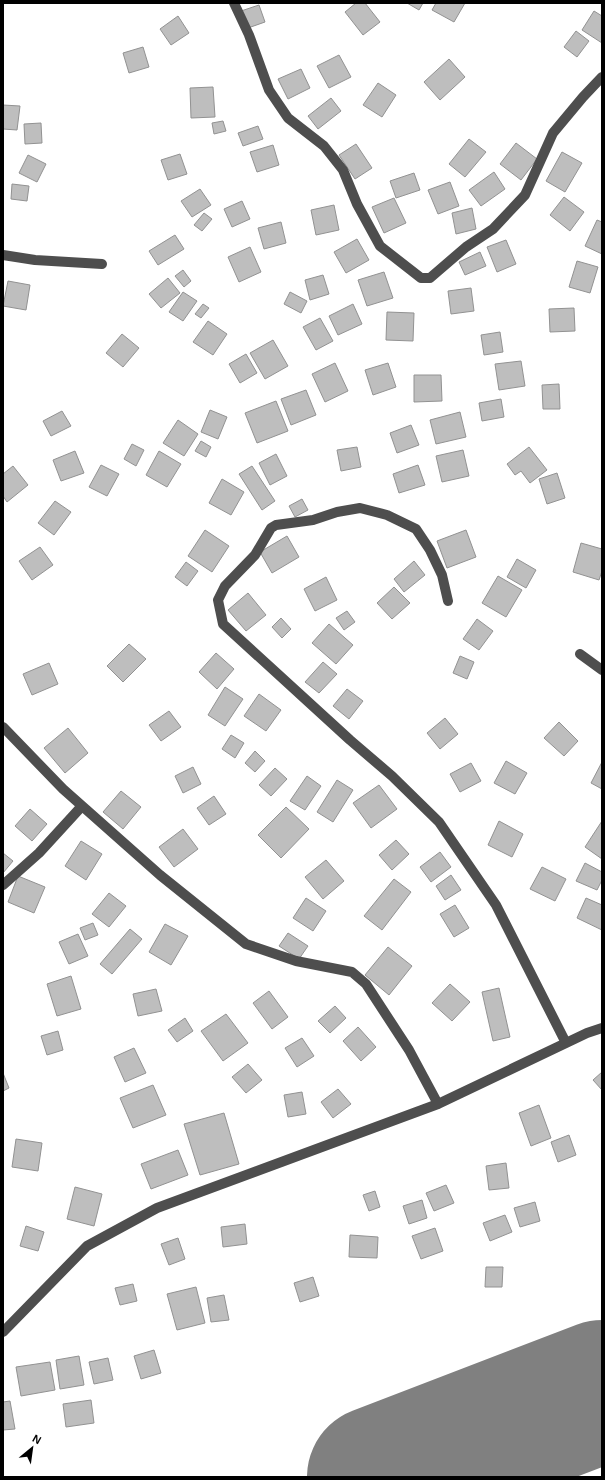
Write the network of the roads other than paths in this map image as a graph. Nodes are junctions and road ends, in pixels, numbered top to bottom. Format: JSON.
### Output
{"nodes":[{"id":1,"x":234,"y":3,"type":"edge"},
{"id":2,"x":602,"y":77,"type":"edge"},
{"id":3,"x":3,"y":255,"type":"edge"},
{"id":4,"x":102,"y":264,"type":"dead end"},
{"id":5,"x":448,"y":601,"type":"dead end"},
{"id":6,"x":580,"y":654,"type":"dead end"},
{"id":7,"x":602,"y":670,"type":"edge"},
{"id":8,"x":3,"y":727,"type":"edge"},
{"id":9,"x":82,"y":806,"type":"junction"},
{"id":10,"x":3,"y":885,"type":"edge"},
{"id":11,"x":602,"y":1028,"type":"edge"},
{"id":12,"x":566,"y":1043,"type":"junction"},
{"id":13,"x":438,"y":1104,"type":"junction"},
{"id":14,"x":3,"y":1332,"type":"edge"}],
"edges":[{"from":1,"to":2,"type":"street"},
{"from":3,"to":4,"type":"street"},
{"from":5,"to":12,"type":"street"},
{"from":6,"to":7,"type":"street"},
{"from":8,"to":9,"type":"street"},
{"from":9,"to":10,"type":"street"},
{"from":9,"to":13,"type":"street"},
{"from":11,"to":12,"type":"street"},
{"from":12,"to":13,"type":"street"},
{"from":13,"to":14,"type":"street"}]}
